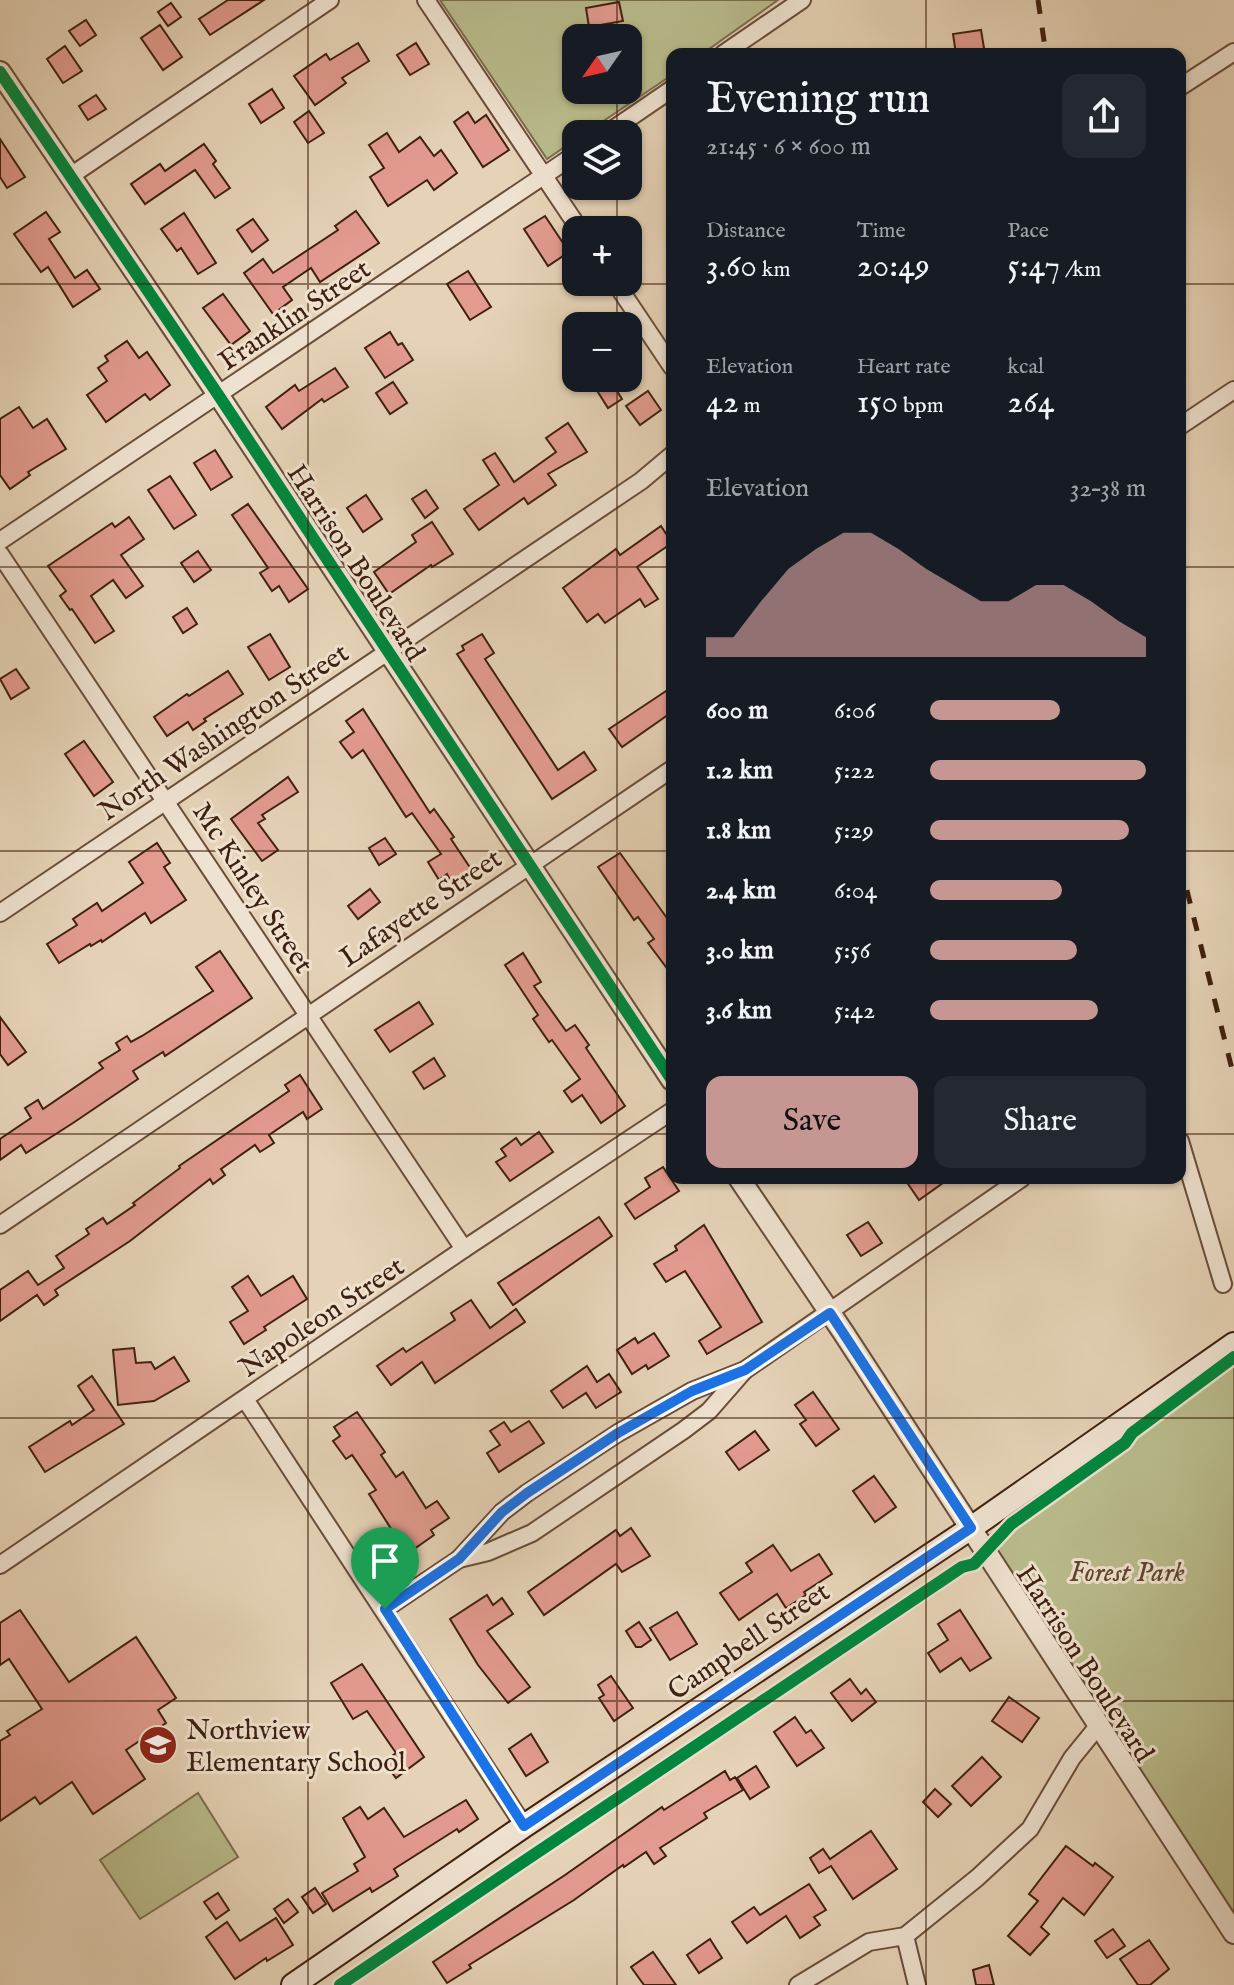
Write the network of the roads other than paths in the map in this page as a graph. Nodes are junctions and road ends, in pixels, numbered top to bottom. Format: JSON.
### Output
{"nodes":[{"id":1,"x":330,"y":0,"type":"edge"},
{"id":2,"x":426,"y":0,"type":"edge"},
{"id":3,"x":802,"y":0,"type":"edge"},
{"id":4,"x":732,"y":48,"type":"edge"},
{"id":5,"x":1234,"y":52,"type":"edge"},
{"id":6,"x":0,"y":72,"type":"edge"},
{"id":7,"x":1186,"y":83,"type":"edge"},
{"id":8,"x":666,"y":93,"type":"edge"},
{"id":9,"x":627,"y":120,"type":"edge"},
{"id":10,"x":562,"y":164,"type":"edge"},
{"id":11,"x":544,"y":176,"type":"junction"},
{"id":12,"x":69,"y":177,"type":"junction"},
{"id":13,"x":571,"y":216,"type":"edge"},
{"id":14,"x":624,"y":296,"type":"edge"},
{"id":15,"x":666,"y":358,"type":"edge"},
{"id":16,"x":1234,"y":390,"type":"edge"},
{"id":17,"x":219,"y":396,"type":"junction"},
{"id":18,"x":1186,"y":422,"type":"edge"},
{"id":19,"x":666,"y":460,"type":"edge"},
{"id":20,"x":0,"y":541,"type":"edge"},
{"id":21,"x":0,"y":554,"type":"edge"},
{"id":22,"x":387,"y":651,"type":"junction"},
{"id":23,"x":666,"y":773,"type":"edge"},
{"id":24,"x":167,"y":802,"type":"junction"},
{"id":25,"x":528,"y":865,"type":"junction"},
{"id":26,"x":0,"y":913,"type":"edge"},
{"id":27,"x":307,"y":1016,"type":"junction"},
{"id":28,"x":666,"y":1071,"type":"edge"},
{"id":29,"x":666,"y":1115,"type":"edge"},
{"id":30,"x":1186,"y":1161,"type":"edge"},
{"id":31,"x":743,"y":1184,"type":"edge"},
{"id":32,"x":1013,"y":1184,"type":"edge"},
{"id":33,"x":0,"y":1225,"type":"edge"},
{"id":34,"x":464,"y":1249,"type":"junction"},
{"id":35,"x":1223,"y":1284,"type":"dead end"},
{"id":36,"x":830,"y":1313,"type":"junction"},
{"id":37,"x":1234,"y":1344,"type":"edge"},
{"id":38,"x":745,"y":1370,"type":"junction"},
{"id":39,"x":245,"y":1399,"type":"junction"},
{"id":40,"x":971,"y":1528,"type":"junction"},
{"id":41,"x":459,"y":1559,"type":"junction"},
{"id":42,"x":0,"y":1565,"type":"edge"},
{"id":43,"x":385,"y":1609,"type":"junction"},
{"id":44,"x":1098,"y":1726,"type":"junction"},
{"id":45,"x":524,"y":1826,"type":"junction"},
{"id":46,"x":1234,"y":1933,"type":"edge"},
{"id":47,"x":905,"y":1936,"type":"junction"},
{"id":48,"x":293,"y":1985,"type":"edge"},
{"id":49,"x":798,"y":1985,"type":"edge"},
{"id":50,"x":917,"y":1985,"type":"edge"}],
"edges":[{"from":1,"to":12,"type":"street"},
{"from":2,"to":11,"type":"street"},
{"from":3,"to":4,"type":"street"},
{"from":5,"to":7,"type":"street"},
{"from":6,"to":12,"type":"street","name":"Harrison Boulevard"},
{"from":8,"to":9,"type":"street"},
{"from":10,"to":11,"type":"street","name":"Franklin Street"},
{"from":11,"to":13,"type":"street"},
{"from":11,"to":17,"type":"street","name":"Franklin Street"},
{"from":12,"to":17,"type":"street","name":"Harrison Boulevard"},
{"from":14,"to":15,"type":"street"},
{"from":16,"to":18,"type":"street"},
{"from":17,"to":20,"type":"street","name":"Franklin Street"},
{"from":17,"to":22,"type":"street","name":"Harrison Boulevard"},
{"from":19,"to":22,"type":"street","name":"North Washington Street"},
{"from":21,"to":24,"type":"street","name":"Mc Kinley Street"},
{"from":22,"to":24,"type":"street","name":"North Washington Street"},
{"from":22,"to":25,"type":"street","name":"Harrison Boulevard"},
{"from":23,"to":25,"type":"street","name":"Lafayette Street"},
{"from":24,"to":26,"type":"street","name":"North Washington Street"},
{"from":24,"to":27,"type":"street","name":"Mc Kinley Street"},
{"from":25,"to":27,"type":"street","name":"Lafayette Street"},
{"from":25,"to":28,"type":"street","name":"Harrison Boulevard"},
{"from":27,"to":33,"type":"street","name":"Lafayette Street"},
{"from":27,"to":34,"type":"street","name":"Mc Kinley Street"},
{"from":29,"to":34,"type":"street","name":"Napoleon Street"},
{"from":30,"to":35,"type":"street"},
{"from":31,"to":36,"type":"street","name":"Harrison Boulevard"},
{"from":32,"to":36,"type":"street"},
{"from":34,"to":39,"type":"street","name":"Napoleon Street"},
{"from":36,"to":38,"type":"street"},
{"from":36,"to":40,"type":"street","name":"Harrison Boulevard"},
{"from":37,"to":40,"type":"main road","name":"Campbell Street"},
{"from":38,"to":41,"type":"street"},
{"from":38,"to":41,"type":"street"},
{"from":39,"to":42,"type":"street","name":"Napoleon Street"},
{"from":39,"to":43,"type":"street"},
{"from":40,"to":44,"type":"street","name":"Harrison Boulevard"},
{"from":40,"to":45,"type":"main road","name":"Campbell Street"},
{"from":41,"to":43,"type":"street"},
{"from":43,"to":45,"type":"street"},
{"from":44,"to":46,"type":"street","name":"Harrison Boulevard"},
{"from":44,"to":47,"type":"street"},
{"from":45,"to":48,"type":"main road","name":"Campbell Street"},
{"from":47,"to":49,"type":"street"},
{"from":47,"to":50,"type":"street"}]}
